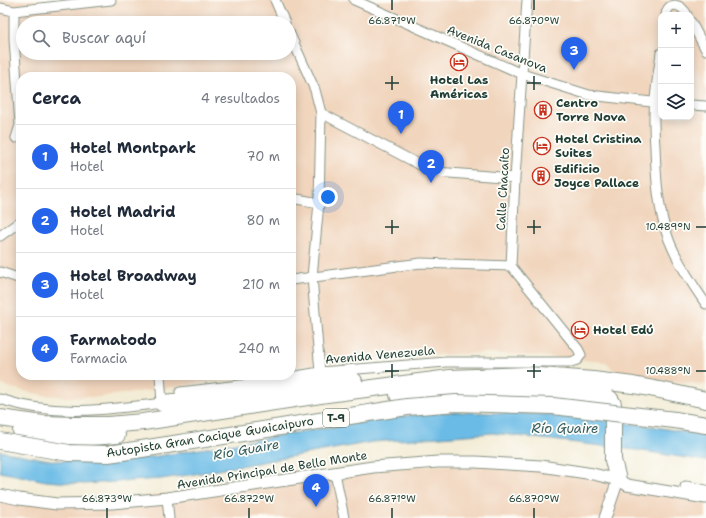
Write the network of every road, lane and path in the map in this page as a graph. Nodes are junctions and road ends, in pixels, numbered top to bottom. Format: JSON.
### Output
{"nodes":[{"id":1,"x":2,"y":0,"type":"edge"},
{"id":2,"x":111,"y":0,"type":"edge"},
{"id":3,"x":275,"y":0,"type":"edge"},
{"id":4,"x":354,"y":0,"type":"edge"},
{"id":5,"x":527,"y":0,"type":"edge"},
{"id":6,"x":0,"y":5,"type":"edge"},
{"id":7,"x":0,"y":8,"type":"edge"},
{"id":8,"x":14,"y":11,"type":"junction"},
{"id":9,"x":667,"y":12,"type":"edge"},
{"id":10,"x":685,"y":12,"type":"edge"},
{"id":11,"x":282,"y":16,"type":"edge"},
{"id":12,"x":694,"y":28,"type":"edge"},
{"id":13,"x":296,"y":48,"type":"edge"},
{"id":14,"x":706,"y":50,"type":"edge"},
{"id":15,"x":16,"y":72,"type":"edge"},
{"id":16,"x":522,"y":74,"type":"junction"},
{"id":17,"x":658,"y":102,"type":"edge"},
{"id":18,"x":321,"y":113,"type":"junction"},
{"id":19,"x":515,"y":178,"type":"junction"},
{"id":20,"x":296,"y":199,"type":"edge"},
{"id":21,"x":319,"y":203,"type":"junction"},
{"id":22,"x":16,"y":225,"type":"edge"},
{"id":23,"x":0,"y":236,"type":"edge"},
{"id":24,"x":511,"y":266,"type":"junction"},
{"id":25,"x":0,"y":272,"type":"edge"},
{"id":26,"x":16,"y":277,"type":"edge"},
{"id":27,"x":312,"y":277,"type":"junction"},
{"id":28,"x":296,"y":279,"type":"edge"},
{"id":29,"x":706,"y":304,"type":"edge"},
{"id":30,"x":320,"y":372,"type":"junction"},
{"id":31,"x":296,"y":376,"type":"edge"},
{"id":32,"x":160,"y":380,"type":"edge"},
{"id":33,"x":272,"y":380,"type":"edge"},
{"id":34,"x":376,"y":387,"type":"junction"},
{"id":35,"x":180,"y":392,"type":"dead end"},
{"id":36,"x":0,"y":399,"type":"edge"},
{"id":37,"x":706,"y":400,"type":"edge"},
{"id":38,"x":162,"y":404,"type":"junction"},
{"id":39,"x":0,"y":418,"type":"edge"},
{"id":40,"x":706,"y":425,"type":"edge"},
{"id":41,"x":0,"y":427,"type":"edge"},
{"id":42,"x":0,"y":441,"type":"edge"},
{"id":43,"x":335,"y":473,"type":"junction"},
{"id":44,"x":618,"y":480,"type":"junction"},
{"id":45,"x":706,"y":491,"type":"edge"},
{"id":46,"x":0,"y":495,"type":"edge"},
{"id":47,"x":167,"y":498,"type":"junction"},
{"id":48,"x":706,"y":498,"type":"edge"},
{"id":49,"x":169,"y":518,"type":"edge"},
{"id":50,"x":344,"y":518,"type":"edge"},
{"id":51,"x":605,"y":518,"type":"edge"}],
"edges":[{"from":1,"to":6,"type":"street"},
{"from":2,"to":8,"type":"street"},
{"from":3,"to":11,"type":"street"},
{"from":4,"to":16,"type":"street","name":"Avenida Casanova"},
{"from":5,"to":16,"type":"street","name":"Calle Chacaíto"},
{"from":7,"to":8,"type":"street"},
{"from":8,"to":15,"type":"street"},
{"from":9,"to":10,"type":"street"},
{"from":12,"to":14,"type":"street"},
{"from":13,"to":18,"type":"street"},
{"from":16,"to":17,"type":"street","name":"Avenida Casanova"},
{"from":16,"to":19,"type":"street","name":"Calle Chacaíto"},
{"from":17,"to":29,"type":"street"},
{"from":18,"to":19,"type":"street"},
{"from":18,"to":21,"type":"street"},
{"from":19,"to":24,"type":"street","name":"Calle Chacaíto"},
{"from":20,"to":21,"type":"street"},
{"from":21,"to":27,"type":"street"},
{"from":22,"to":23,"type":"street"},
{"from":24,"to":27,"type":"street"},
{"from":24,"to":30,"type":"street","name":"Avenida Venezuela"},
{"from":25,"to":26,"type":"street"},
{"from":27,"to":28,"type":"street"},
{"from":27,"to":30,"type":"street"},
{"from":30,"to":31,"type":"street","name":"Avenida Venezuela"},
{"from":32,"to":38,"type":"street"},
{"from":33,"to":35,"type":"street","name":"Avenida Venezuela"},
{"from":34,"to":37,"type":"highway","name":"Autopista Gran Cacique Guaicaipuro","number":"T-9"},
{"from":34,"to":38,"type":"highway"},
{"from":34,"to":39,"type":"highway","name":"Autopista Gran Cacique Guaicaipuro","number":"T-9"},
{"from":36,"to":38,"type":"street"},
{"from":40,"to":42,"type":"highway","name":"Autopista Gran Cacique Guaicaipuro","number":"T-9","bridge":true},
{"from":41,"to":44,"type":"highway"},
{"from":43,"to":44,"type":"street","name":"Avenida Principal de Bello Monte"},
{"from":43,"to":47,"type":"street","name":"Avenida Principal de Bello Monte"},
{"from":43,"to":50,"type":"street"},
{"from":44,"to":45,"type":"street","name":"Avenida Principal de Bello Monte"},
{"from":44,"to":48,"type":"street","name":"Avenida Principal de Bello Monte"},
{"from":44,"to":51,"type":"street"},
{"from":46,"to":47,"type":"street","name":"Avenida Principal de Bello Monte"},
{"from":47,"to":49,"type":"street"}]}
